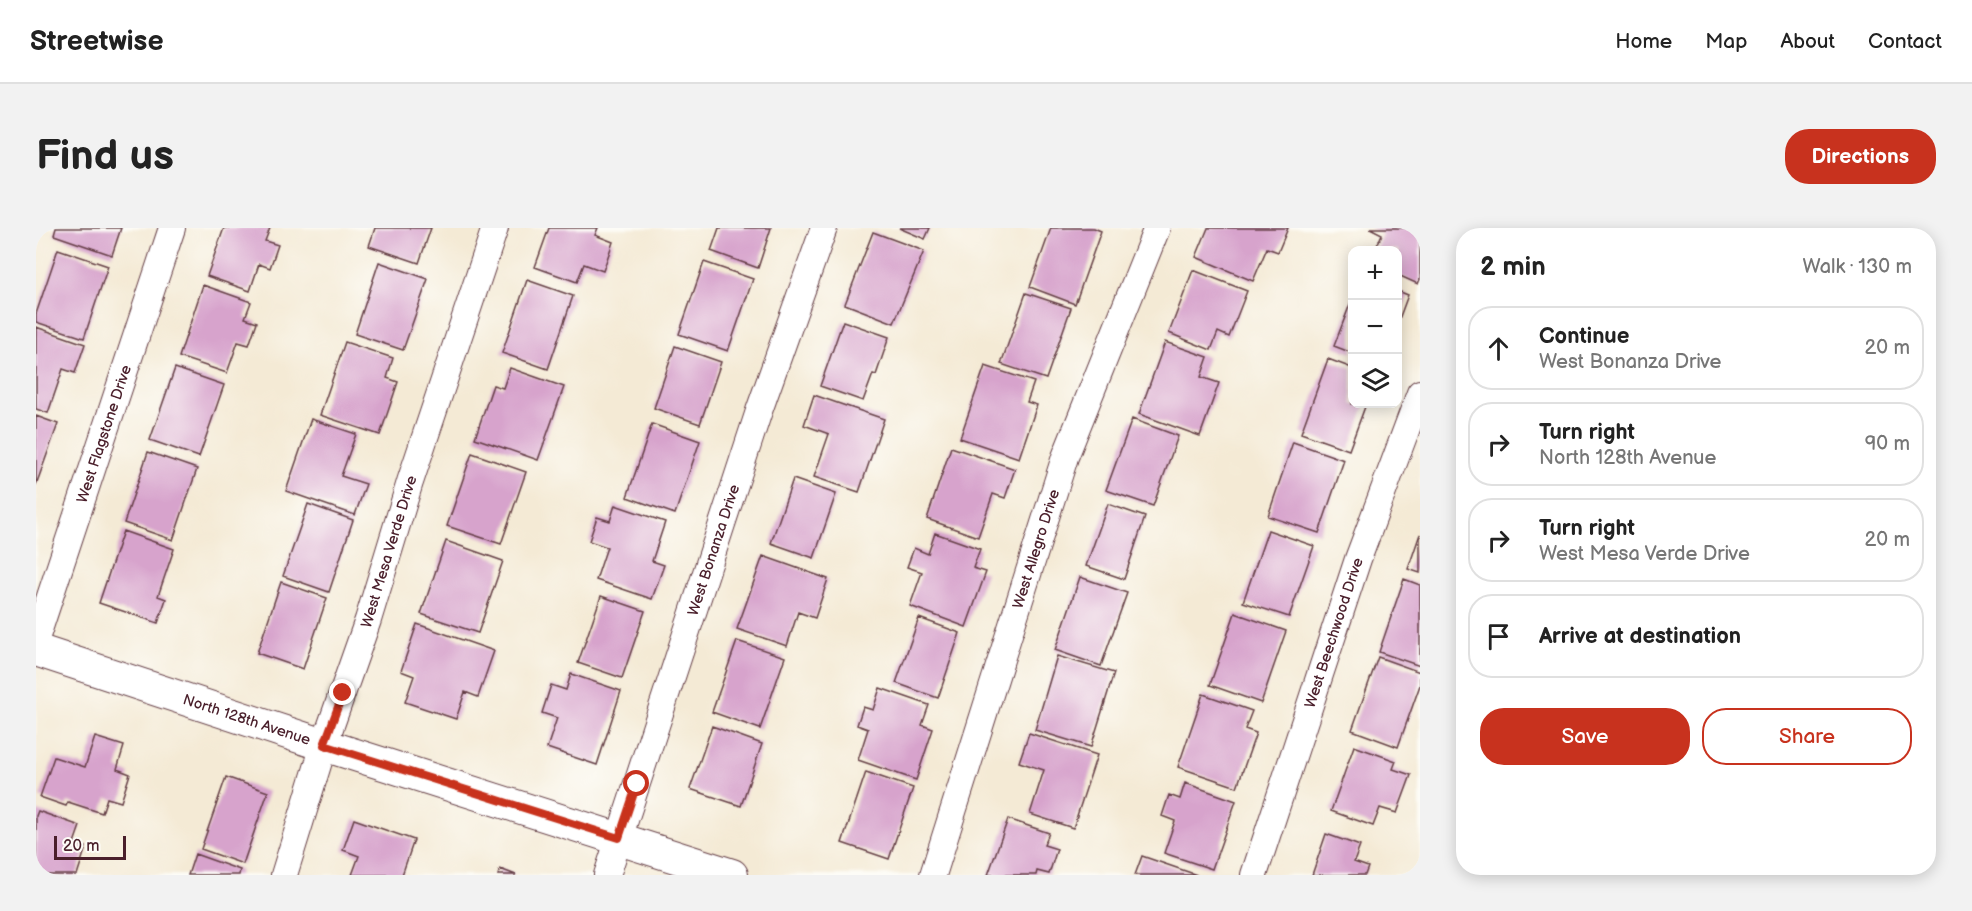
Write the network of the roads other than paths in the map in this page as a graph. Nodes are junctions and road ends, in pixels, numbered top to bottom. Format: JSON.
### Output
{"nodes":[{"id":1,"x":172,"y":228,"type":"edge"},
{"id":2,"x":495,"y":228,"type":"edge"},
{"id":3,"x":824,"y":228,"type":"edge"},
{"id":4,"x":1157,"y":228,"type":"edge"},
{"id":5,"x":1420,"y":393,"type":"edge"},
{"id":6,"x":36,"y":639,"type":"edge"},
{"id":7,"x":36,"y":650,"type":"edge"},
{"id":8,"x":324,"y":745,"type":"junction"},
{"id":9,"x":619,"y":838,"type":"junction"},
{"id":10,"x":284,"y":875,"type":"edge"},
{"id":11,"x":607,"y":875,"type":"edge"},
{"id":12,"x":732,"y":875,"type":"edge"},
{"id":13,"x":933,"y":875,"type":"edge"},
{"id":14,"x":1254,"y":875,"type":"edge"}],
"edges":[{"from":1,"to":6,"type":"street","name":"West Flagstone Drive"},
{"from":2,"to":8,"type":"street","name":"West Mesa Verde Drive"},
{"from":3,"to":9,"type":"street","name":"West Bonanza Drive"},
{"from":4,"to":13,"type":"street","name":"West Allegro Drive"},
{"from":5,"to":14,"type":"street","name":"West Beechwood Drive"},
{"from":7,"to":8,"type":"street","name":"North 128th Avenue"},
{"from":8,"to":9,"type":"street","name":"North 128th Avenue"},
{"from":8,"to":10,"type":"street","name":"West Mesa Verde Drive"},
{"from":9,"to":11,"type":"street","name":"West Bonanza Drive"},
{"from":9,"to":12,"type":"street","name":"North 128th Avenue"}]}
